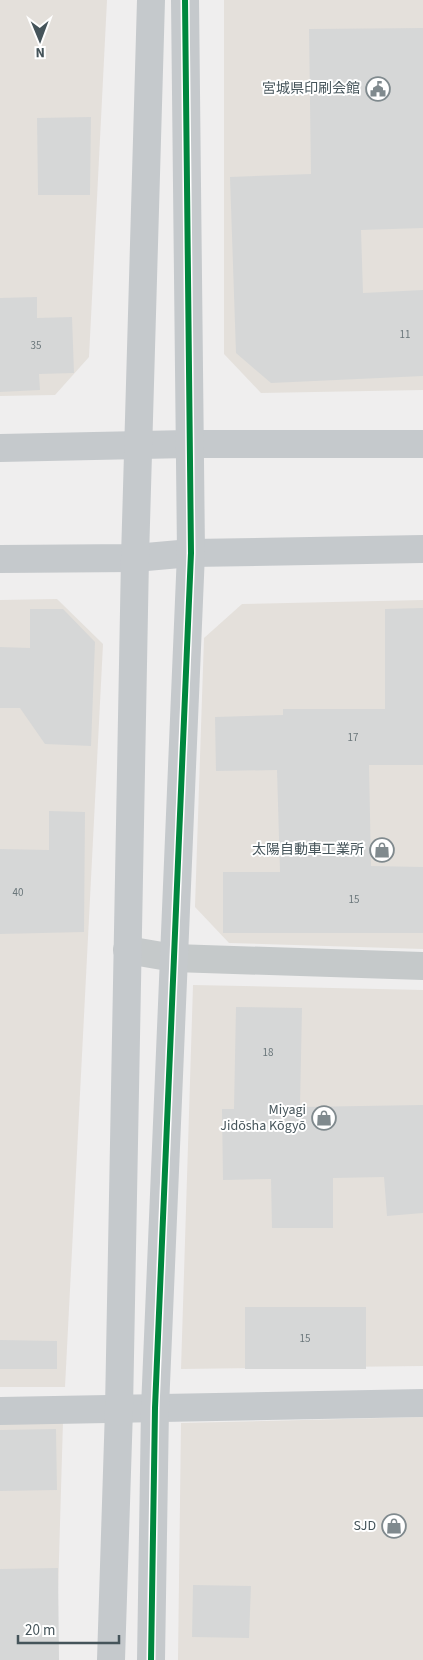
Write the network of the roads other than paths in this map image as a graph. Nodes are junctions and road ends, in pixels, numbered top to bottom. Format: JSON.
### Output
{"nodes":[{"id":1,"x":150,"y":0,"type":"edge"},
{"id":2,"x":185,"y":0,"type":"edge"},
{"id":3,"x":188,"y":444,"type":"junction"},
{"id":4,"x":423,"y":444,"type":"edge"},
{"id":5,"x":138,"y":446,"type":"junction"},
{"id":6,"x":0,"y":448,"type":"edge"},
{"id":7,"x":423,"y":549,"type":"edge"},
{"id":8,"x":191,"y":553,"type":"junction"},
{"id":9,"x":135,"y":558,"type":"junction"},
{"id":10,"x":0,"y":559,"type":"edge"},
{"id":11,"x":127,"y":950,"type":"junction"},
{"id":12,"x":174,"y":958,"type":"junction"},
{"id":13,"x":423,"y":966,"type":"edge"},
{"id":14,"x":423,"y":1403,"type":"edge"},
{"id":15,"x":155,"y":1408,"type":"junction"},
{"id":16,"x":119,"y":1410,"type":"junction"},
{"id":17,"x":0,"y":1411,"type":"edge"},
{"id":18,"x":110,"y":1660,"type":"edge"},
{"id":19,"x":151,"y":1660,"type":"edge"}],
"edges":[{"from":1,"to":5,"type":"street"},
{"from":2,"to":3,"type":"street"},
{"from":3,"to":4,"type":"street"},
{"from":3,"to":5,"type":"street"},
{"from":3,"to":8,"type":"street"},
{"from":5,"to":6,"type":"street"},
{"from":5,"to":9,"type":"street"},
{"from":7,"to":8,"type":"street"},
{"from":8,"to":9,"type":"street"},
{"from":8,"to":12,"type":"street"},
{"from":9,"to":10,"type":"street"},
{"from":9,"to":11,"type":"street"},
{"from":11,"to":12,"type":"street"},
{"from":11,"to":16,"type":"street"},
{"from":12,"to":13,"type":"street"},
{"from":12,"to":15,"type":"street"},
{"from":14,"to":15,"type":"street"},
{"from":15,"to":16,"type":"street"},
{"from":15,"to":19,"type":"street"},
{"from":16,"to":17,"type":"street"},
{"from":16,"to":18,"type":"street"}]}
